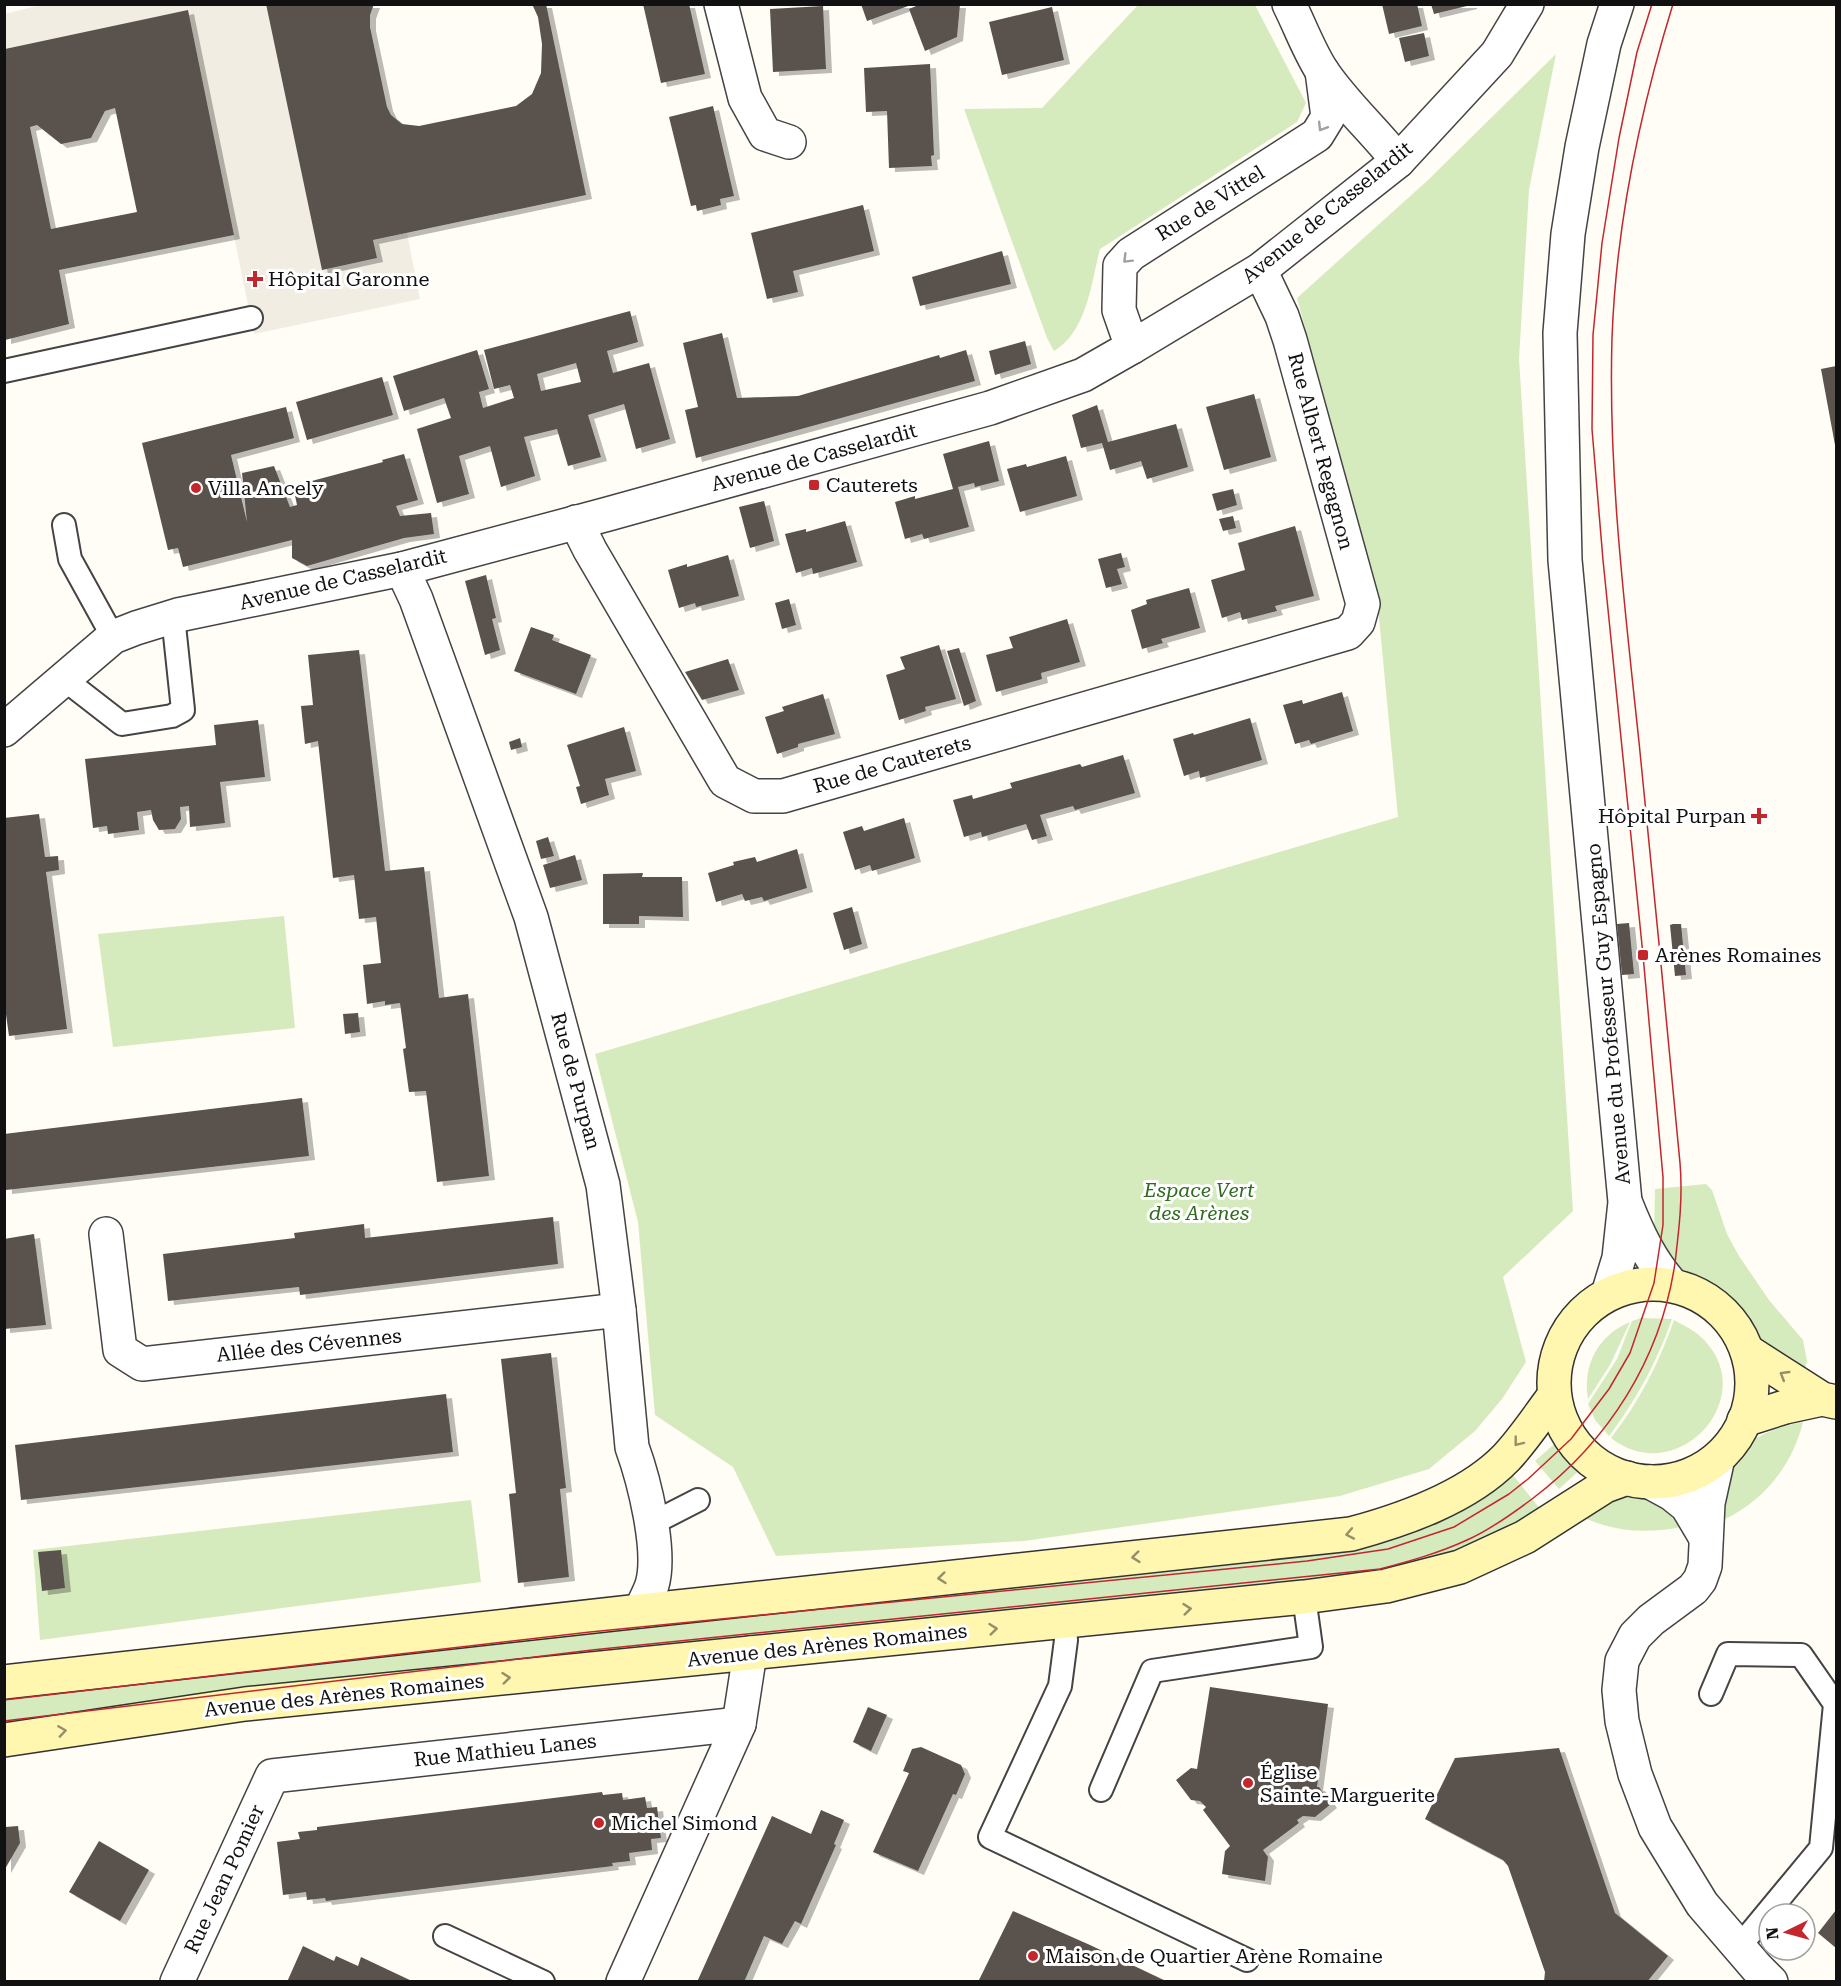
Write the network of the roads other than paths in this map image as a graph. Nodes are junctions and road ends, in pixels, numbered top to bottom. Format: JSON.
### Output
{"nodes":[{"id":1,"x":721,"y":4,"type":"edge"},
{"id":2,"x":1289,"y":4,"type":"edge"},
{"id":3,"x":1527,"y":4,"type":"edge"},
{"id":4,"x":1617,"y":4,"type":"edge"},
{"id":5,"x":1322,"y":70,"type":"junction"},
{"id":6,"x":789,"y":142,"type":"dead end"},
{"id":7,"x":1398,"y":161,"type":"junction"},
{"id":8,"x":1260,"y":270,"type":"junction"},
{"id":9,"x":251,"y":318,"type":"dead end"},
{"id":10,"x":1132,"y":347,"type":"junction"},
{"id":11,"x":4,"y":371,"type":"edge"},
{"id":12,"x":576,"y":522,"type":"junction"},
{"id":13,"x":64,"y":525,"type":"dead end"},
{"id":14,"x":402,"y":569,"type":"junction"},
{"id":15,"x":173,"y":616,"type":"junction"},
{"id":16,"x":1348,"y":633,"type":"joint"},
{"id":17,"x":113,"y":638,"type":"junction"},
{"id":18,"x":64,"y":679,"type":"junction"},
{"id":19,"x":8,"y":721,"type":"edge"},
{"id":20,"x":1625,"y":1202,"type":"junction"},
{"id":21,"x":106,"y":1234,"type":"dead end"},
{"id":22,"x":1672,"y":1285,"type":"junction"},
{"id":23,"x":1608,"y":1294,"type":"junction"},
{"id":24,"x":619,"y":1310,"type":"junction"},
{"id":25,"x":1747,"y":1352,"type":"junction"},
{"id":26,"x":1554,"y":1396,"type":"junction"},
{"id":27,"x":1829,"y":1400,"type":"edge"},
{"id":28,"x":1744,"y":1420,"type":"junction"},
{"id":29,"x":1718,"y":1458,"type":"junction"},
{"id":30,"x":1638,"y":1480,"type":"junction"},
{"id":31,"x":698,"y":1500,"type":"dead end"},
{"id":32,"x":651,"y":1524,"type":"junction"},
{"id":33,"x":1706,"y":1538,"type":"junction"},
{"id":34,"x":1304,"y":1597,"type":"junction"},
{"id":35,"x":646,"y":1598,"type":"junction"},
{"id":36,"x":1064,"y":1622,"type":"junction"},
{"id":37,"x":750,"y":1653,"type":"junction"},
{"id":38,"x":4,"y":1682,"type":"edge"},
{"id":39,"x":1711,"y":1694,"type":"dead end"},
{"id":40,"x":739,"y":1724,"type":"junction"},
{"id":41,"x":4,"y":1740,"type":"edge"},
{"id":42,"x":272,"y":1776,"type":"joint"},
{"id":43,"x":1101,"y":1790,"type":"dead end"},
{"id":44,"x":445,"y":1936,"type":"dead end"},
{"id":45,"x":1247,"y":1960,"type":"dead end"},
{"id":46,"x":1753,"y":1970,"type":"edge"},
{"id":47,"x":177,"y":1982,"type":"edge"},
{"id":48,"x":543,"y":1982,"type":"edge"},
{"id":49,"x":623,"y":1982,"type":"edge"}],
"edges":[{"from":1,"to":6,"type":"street"},
{"from":2,"to":5,"type":"street","name":"Rue de Vittel"},
{"from":3,"to":7,"type":"street","name":"Avenue de Casselardit"},
{"from":4,"to":20,"type":"street","name":"Avenue du Professeur Guy Espagno"},
{"from":5,"to":7,"type":"street","name":"Rue de Vittel"},
{"from":5,"to":10,"type":"street","name":"Rue de Vittel","one_way":true},
{"from":7,"to":8,"type":"street","name":"Avenue de Casselardit"},
{"from":8,"to":10,"type":"street","name":"Avenue de Casselardit"},
{"from":8,"to":16,"type":"street","name":"Rue Albert Regagnon"},
{"from":9,"to":11,"type":"lane"},
{"from":10,"to":12,"type":"street","name":"Avenue de Casselardit"},
{"from":12,"to":14,"type":"street","name":"Avenue de Casselardit"},
{"from":12,"to":16,"type":"street","name":"Rue de Cauterets"},
{"from":13,"to":17,"type":"lane"},
{"from":14,"to":15,"type":"street","name":"Avenue de Casselardit"},
{"from":14,"to":24,"type":"street","name":"Rue de Purpan"},
{"from":15,"to":17,"type":"street","name":"Avenue de Casselardit"},
{"from":15,"to":18,"type":"lane"},
{"from":17,"to":18,"type":"street","name":"Avenue de Casselardit"},
{"from":18,"to":19,"type":"street","name":"Avenue de Casselardit"},
{"from":20,"to":22,"type":"street","name":"Avenue du Professeur Guy Espagno"},
{"from":20,"to":23,"type":"street","name":"Avenue du Professeur Guy Espagno"},
{"from":21,"to":24,"type":"street","name":"Allée des Cévennes"},
{"from":22,"to":23,"type":"main road"},
{"from":22,"to":25,"type":"main road"},
{"from":23,"to":26,"type":"main road"},
{"from":24,"to":32,"type":"street","name":"Rue de Purpan"},
{"from":27,"to":25,"type":"main road","one_way":true},
{"from":25,"to":28,"type":"main road"},
{"from":26,"to":30,"type":"main road"},
{"from":26,"to":35,"type":"main road","one_way":true},
{"from":27,"to":28,"type":"main road"},
{"from":28,"to":29,"type":"main road"},
{"from":29,"to":30,"type":"main road"},
{"from":29,"to":33,"type":"street"},
{"from":30,"to":33,"type":"street"},
{"from":30,"to":34,"type":"main road","name":"Avenue des Arènes Romaines"},
{"from":31,"to":32,"type":"lane"},
{"from":32,"to":35,"type":"street","name":"Rue de Purpan"},
{"from":33,"to":46,"type":"street"},
{"from":36,"to":34,"type":"main road","name":"Avenue des Arènes Romaines","one_way":true},
{"from":34,"to":43,"type":"lane"},
{"from":35,"to":38,"type":"main road"},
{"from":37,"to":36,"type":"main road","name":"Avenue des Arènes Romaines","one_way":true},
{"from":36,"to":45,"type":"lane"},
{"from":37,"to":40,"type":"street"},
{"from":41,"to":37,"type":"main road","name":"Avenue des Arènes Romaines","one_way":true},
{"from":39,"to":46,"type":"lane"},
{"from":40,"to":42,"type":"street","name":"Rue Mathieu Lanes"},
{"from":40,"to":49,"type":"street"},
{"from":42,"to":47,"type":"street","name":"Rue Jean Pomier"},
{"from":44,"to":48,"type":"lane"}]}
